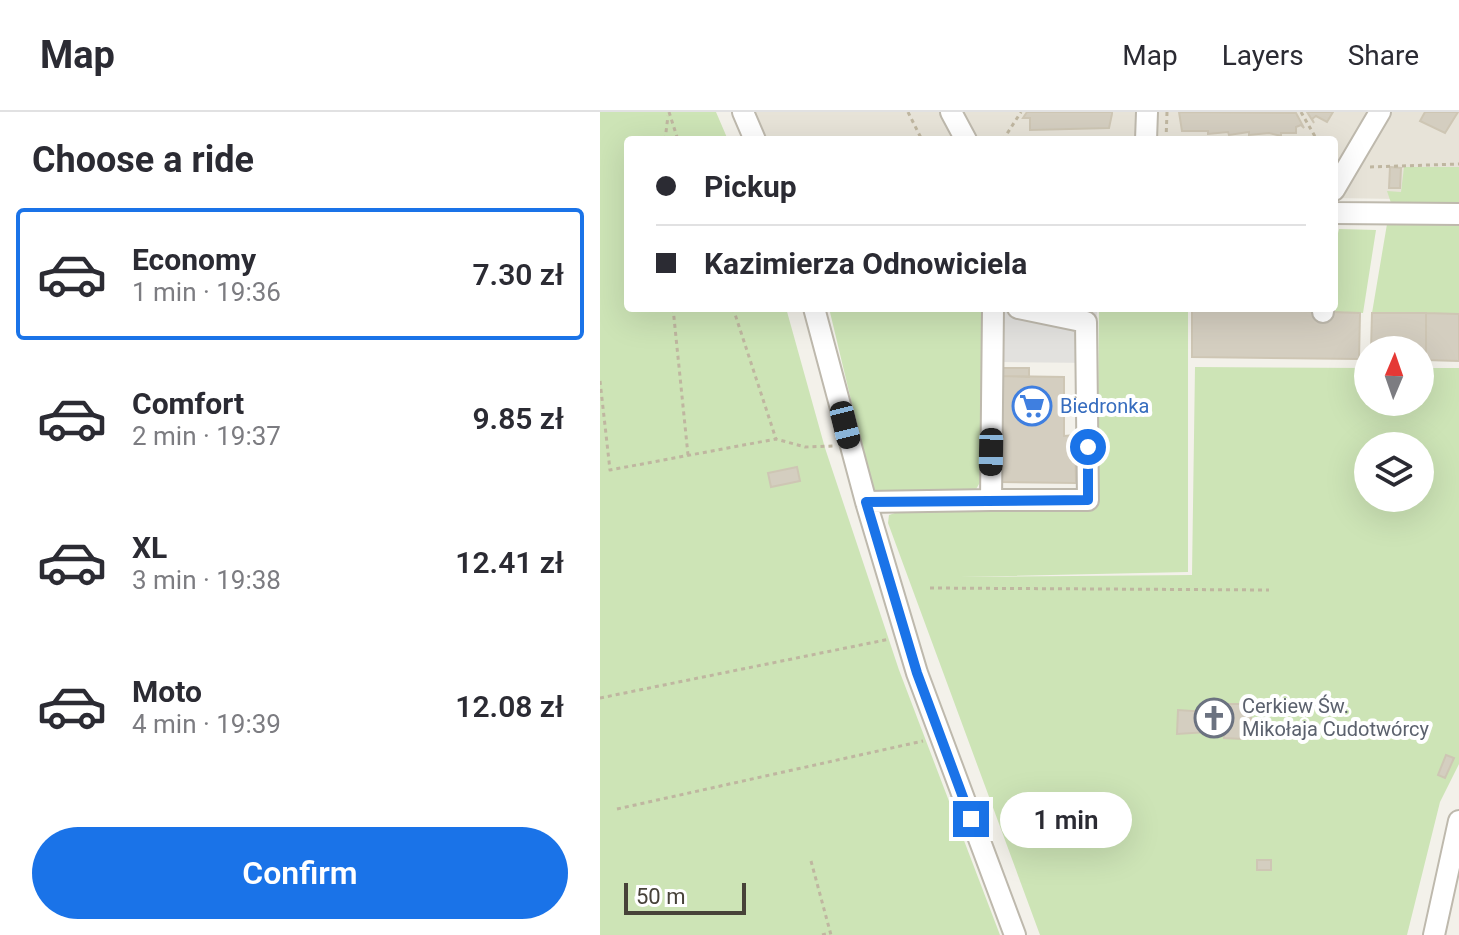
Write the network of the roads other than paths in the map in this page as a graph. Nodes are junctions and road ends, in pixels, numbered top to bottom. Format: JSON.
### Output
{"nodes":[{"id":1,"x":743,"y":112,"type":"edge"},
{"id":2,"x":951,"y":112,"type":"edge"},
{"id":3,"x":1147,"y":112,"type":"edge"},
{"id":4,"x":1380,"y":112,"type":"edge"},
{"id":5,"x":753,"y":136,"type":"edge"},
{"id":6,"x":964,"y":136,"type":"edge"},
{"id":7,"x":1146,"y":136,"type":"edge"},
{"id":8,"x":1338,"y":183,"type":"edge"},
{"id":9,"x":1338,"y":213,"type":"edge"},
{"id":10,"x":1459,"y":214,"type":"edge"},
{"id":11,"x":815,"y":312,"type":"edge"},
{"id":12,"x":993,"y":312,"type":"edge"},
{"id":13,"x":1037,"y":312,"type":"edge"},
{"id":14,"x":991,"y":500,"type":"junction"},
{"id":15,"x":866,"y":502,"type":"junction"},
{"id":16,"x":1459,"y":821,"type":"edge"},
{"id":17,"x":1015,"y":935,"type":"edge"},
{"id":18,"x":1434,"y":935,"type":"edge"}],
"edges":[{"from":1,"to":5,"type":"street"},
{"from":2,"to":6,"type":"street"},
{"from":3,"to":7,"type":"street"},
{"from":4,"to":8,"type":"street"},
{"from":9,"to":10,"type":"street"},
{"from":11,"to":15,"type":"street"},
{"from":12,"to":14,"type":"street"},
{"from":13,"to":14,"type":"street"},
{"from":14,"to":15,"type":"street"},
{"from":15,"to":17,"type":"street"},
{"from":16,"to":18,"type":"street"}]}
